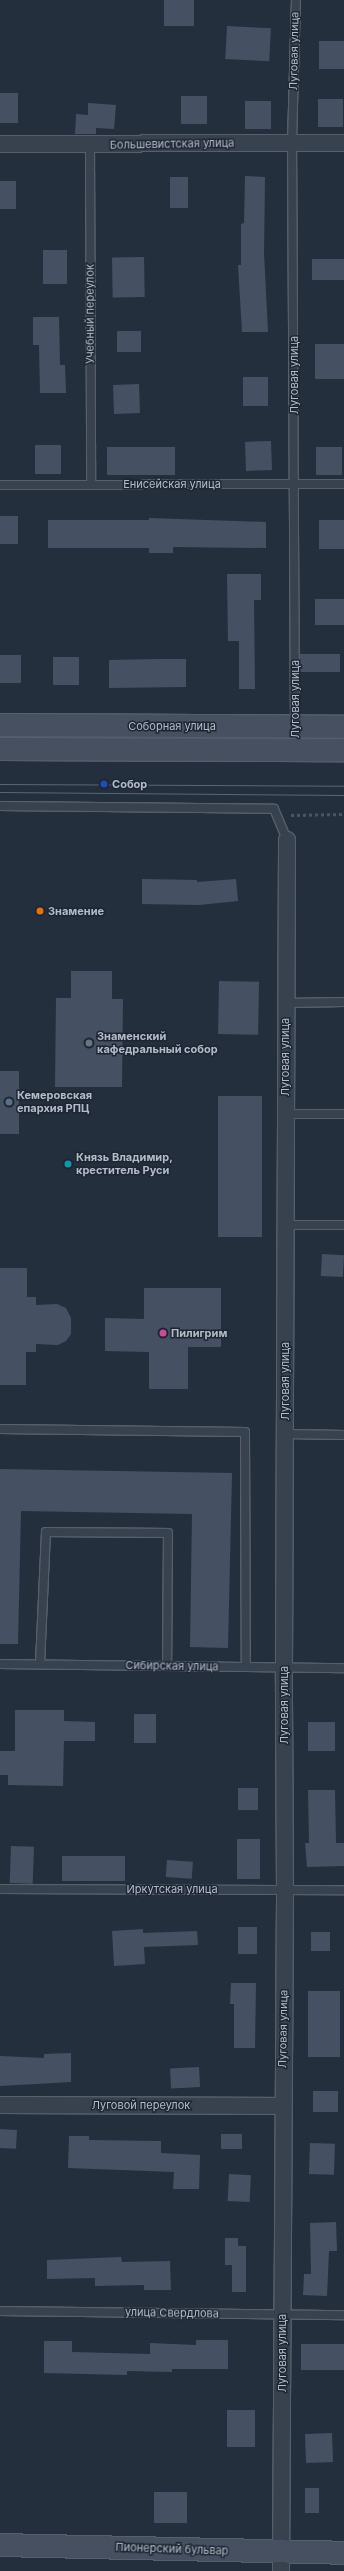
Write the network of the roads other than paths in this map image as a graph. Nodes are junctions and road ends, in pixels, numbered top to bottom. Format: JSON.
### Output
{"nodes":[{"id":1,"x":296,"y":0,"type":"edge"},
{"id":2,"x":292,"y":142,"type":"junction"},
{"id":3,"x":344,"y":143,"type":"edge"},
{"id":4,"x":0,"y":144,"type":"edge"},
{"id":5,"x":90,"y":145,"type":"junction"},
{"id":6,"x":90,"y":484,"type":"junction"},
{"id":7,"x":294,"y":484,"type":"junction"},
{"id":8,"x":344,"y":484,"type":"edge"},
{"id":9,"x":0,"y":485,"type":"edge"},
{"id":10,"x":0,"y":725,"type":"edge"},
{"id":11,"x":295,"y":726,"type":"junction"},
{"id":12,"x":344,"y":727,"type":"edge"},
{"id":13,"x":0,"y":748,"type":"edge"},
{"id":14,"x":295,"y":750,"type":"junction"},
{"id":15,"x":344,"y":750,"type":"edge"},
{"id":16,"x":0,"y":806,"type":"edge"},
{"id":17,"x":287,"y":840,"type":"joint"},
{"id":18,"x":286,"y":1002,"type":"junction"},
{"id":19,"x":344,"y":1002,"type":"edge"},
{"id":20,"x":285,"y":1114,"type":"junction"},
{"id":21,"x":344,"y":1114,"type":"edge"},
{"id":22,"x":285,"y":1225,"type":"junction"},
{"id":23,"x":344,"y":1225,"type":"edge"},
{"id":24,"x":0,"y":1429,"type":"edge"},
{"id":25,"x":285,"y":1434,"type":"junction"},
{"id":26,"x":344,"y":1435,"type":"edge"},
{"id":27,"x":0,"y":1664,"type":"edge"},
{"id":28,"x":40,"y":1664,"type":"junction"},
{"id":29,"x":167,"y":1665,"type":"junction"},
{"id":30,"x":246,"y":1667,"type":"junction"},
{"id":31,"x":284,"y":1668,"type":"junction"},
{"id":32,"x":344,"y":1668,"type":"edge"},
{"id":33,"x":0,"y":1889,"type":"edge"},
{"id":34,"x":285,"y":1890,"type":"junction"},
{"id":35,"x":344,"y":1890,"type":"edge"},
{"id":36,"x":0,"y":2105,"type":"edge"},
{"id":37,"x":282,"y":2106,"type":"junction"},
{"id":38,"x":0,"y":2311,"type":"edge"},
{"id":39,"x":282,"y":2314,"type":"junction"},
{"id":40,"x":344,"y":2315,"type":"edge"},
{"id":41,"x":0,"y":2545,"type":"edge"},
{"id":42,"x":344,"y":2553,"type":"edge"},
{"id":43,"x":281,"y":2562,"type":"edge"}],
"edges":[{"from":1,"to":2,"type":"lane","name":"Луговая улица"},
{"from":2,"to":3,"type":"street","name":"Большевистская улица"},
{"from":2,"to":5,"type":"street","name":"Большевистская улица"},
{"from":2,"to":7,"type":"lane","name":"Луговая улица"},
{"from":4,"to":5,"type":"street","name":"Большевистская улица"},
{"from":5,"to":6,"type":"lane","name":"Учебный переулок"},
{"from":6,"to":7,"type":"lane","name":"Енисейская улица"},
{"from":6,"to":9,"type":"lane","name":"Енисейская улица"},
{"from":7,"to":8,"type":"lane","name":"Енисейская улица"},
{"from":7,"to":11,"type":"lane","name":"Луговая улица"},
{"from":10,"to":11,"type":"main road","name":"Соборная улица"},
{"from":11,"to":12,"type":"main road","name":"Соборная улица"},
{"from":11,"to":14,"type":"street","name":"Луговая улица"},
{"from":13,"to":14,"type":"main road"},
{"from":14,"to":15,"type":"main road"},
{"from":16,"to":17,"type":"lane"},
{"from":17,"to":18,"type":"street","name":"Луговая улица"},
{"from":18,"to":19,"type":"lane"},
{"from":18,"to":20,"type":"street","name":"Луговая улица"},
{"from":20,"to":21,"type":"lane"},
{"from":20,"to":22,"type":"street","name":"Луговая улица"},
{"from":22,"to":23,"type":"lane"},
{"from":22,"to":25,"type":"street","name":"Луговая улица"},
{"from":24,"to":30,"type":"lane"},
{"from":25,"to":26,"type":"lane"},
{"from":25,"to":31,"type":"street","name":"Луговая улица"},
{"from":27,"to":28,"type":"lane","name":"Сибирская улица"},
{"from":28,"to":29,"type":"lane","name":"Сибирская улица"},
{"from":28,"to":29,"type":"lane"},
{"from":29,"to":30,"type":"lane","name":"Сибирская улица"},
{"from":30,"to":31,"type":"lane","name":"Сибирская улица"},
{"from":31,"to":32,"type":"lane","name":"Сибирская улица"},
{"from":31,"to":34,"type":"street","name":"Луговая улица"},
{"from":33,"to":34,"type":"lane","name":"Иркутская улица"},
{"from":34,"to":35,"type":"lane","name":"Иркутская улица"},
{"from":34,"to":37,"type":"street","name":"Луговая улица"},
{"from":36,"to":37,"type":"street","name":"Луговой переулок"},
{"from":37,"to":39,"type":"street","name":"Луговая улица"},
{"from":38,"to":39,"type":"lane","name":"улица Свердлова"},
{"from":39,"to":40,"type":"lane","name":"улица Свердлова"},
{"from":39,"to":43,"type":"street","name":"Луговая улица"},
{"from":41,"to":43,"type":"main road","name":"Пионерский бульвар"},
{"from":42,"to":43,"type":"main road","name":"Пионерский бульвар"}]}
